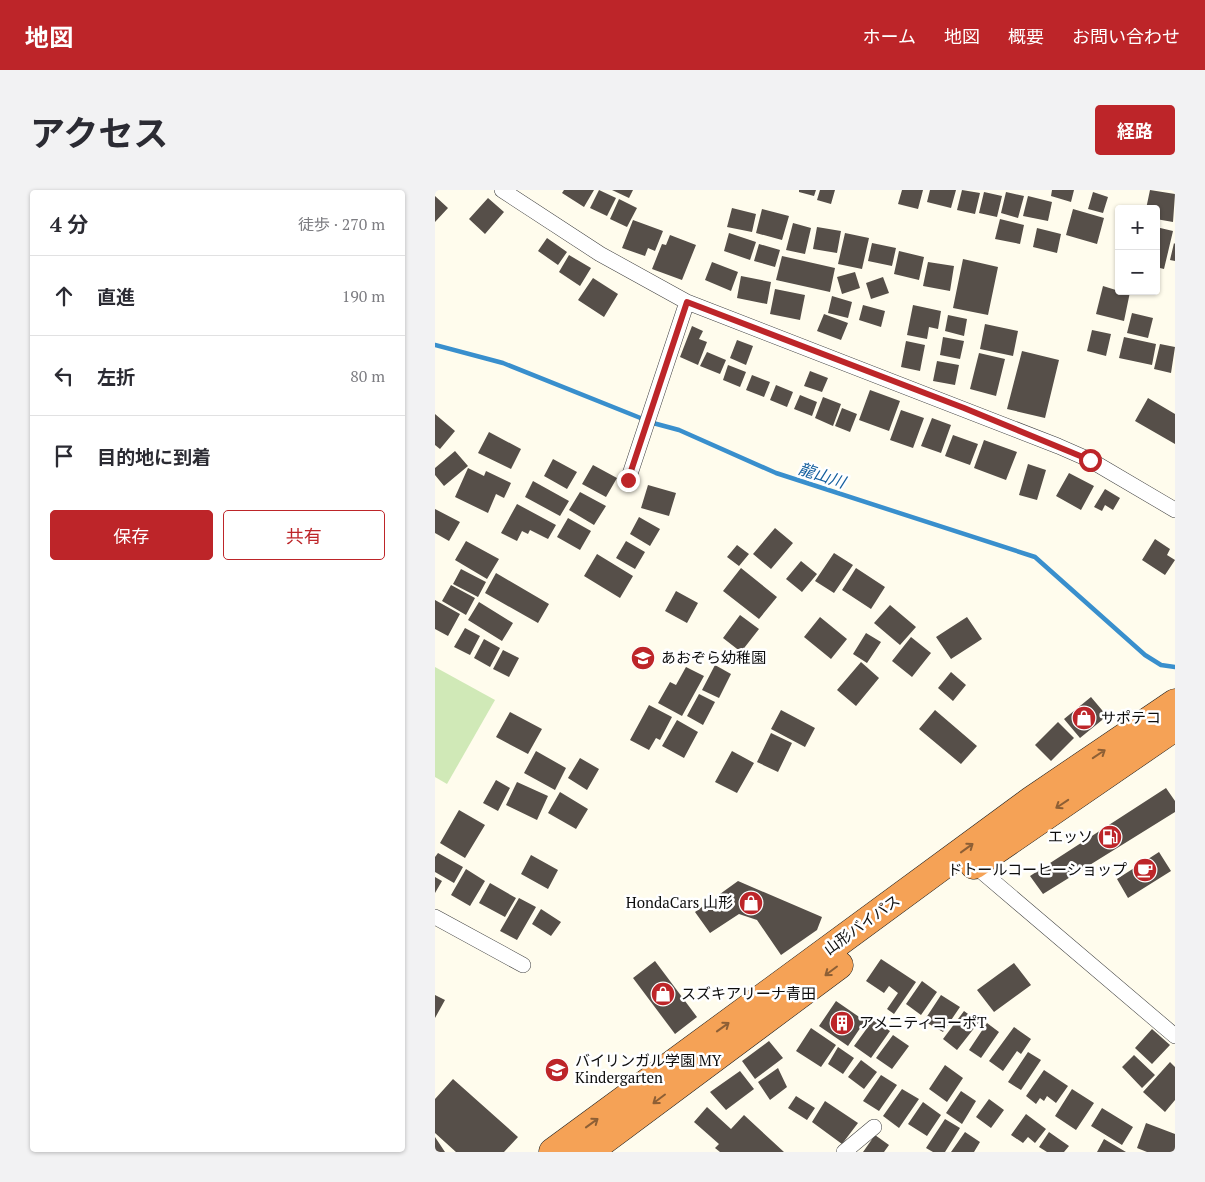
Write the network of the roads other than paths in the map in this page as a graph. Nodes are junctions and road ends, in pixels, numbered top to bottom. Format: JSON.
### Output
{"nodes":[{"id":1,"x":502,"y":190,"type":"edge"},
{"id":2,"x":687,"y":302,"type":"junction"},
{"id":3,"x":628,"y":480,"type":"dead end"},
{"id":4,"x":1175,"y":510,"type":"edge"},
{"id":5,"x":1175,"y":703,"type":"edge"},
{"id":6,"x":1175,"y":727,"type":"edge"},
{"id":7,"x":975,"y":864,"type":"junction"},
{"id":8,"x":435,"y":917,"type":"edge"},
{"id":9,"x":523,"y":965,"type":"dead end"},
{"id":10,"x":1175,"y":1036,"type":"edge"},
{"id":11,"x":874,"y":1126,"type":"dead end"},
{"id":12,"x":553,"y":1152,"type":"edge"},
{"id":13,"x":588,"y":1152,"type":"edge"},
{"id":14,"x":844,"y":1152,"type":"edge"}],
"edges":[{"from":1,"to":2,"type":"street"},
{"from":2,"to":3,"type":"street"},
{"from":2,"to":4,"type":"street"},
{"from":12,"to":5,"type":"highway","name":"山形バイパス","one_way":true},
{"from":6,"to":7,"type":"highway","name":"山形バイパス","one_way":true},
{"from":7,"to":10,"type":"street"},
{"from":7,"to":13,"type":"highway","name":"山形バイパス","one_way":true},
{"from":8,"to":9,"type":"street"},
{"from":11,"to":14,"type":"street"}]}
